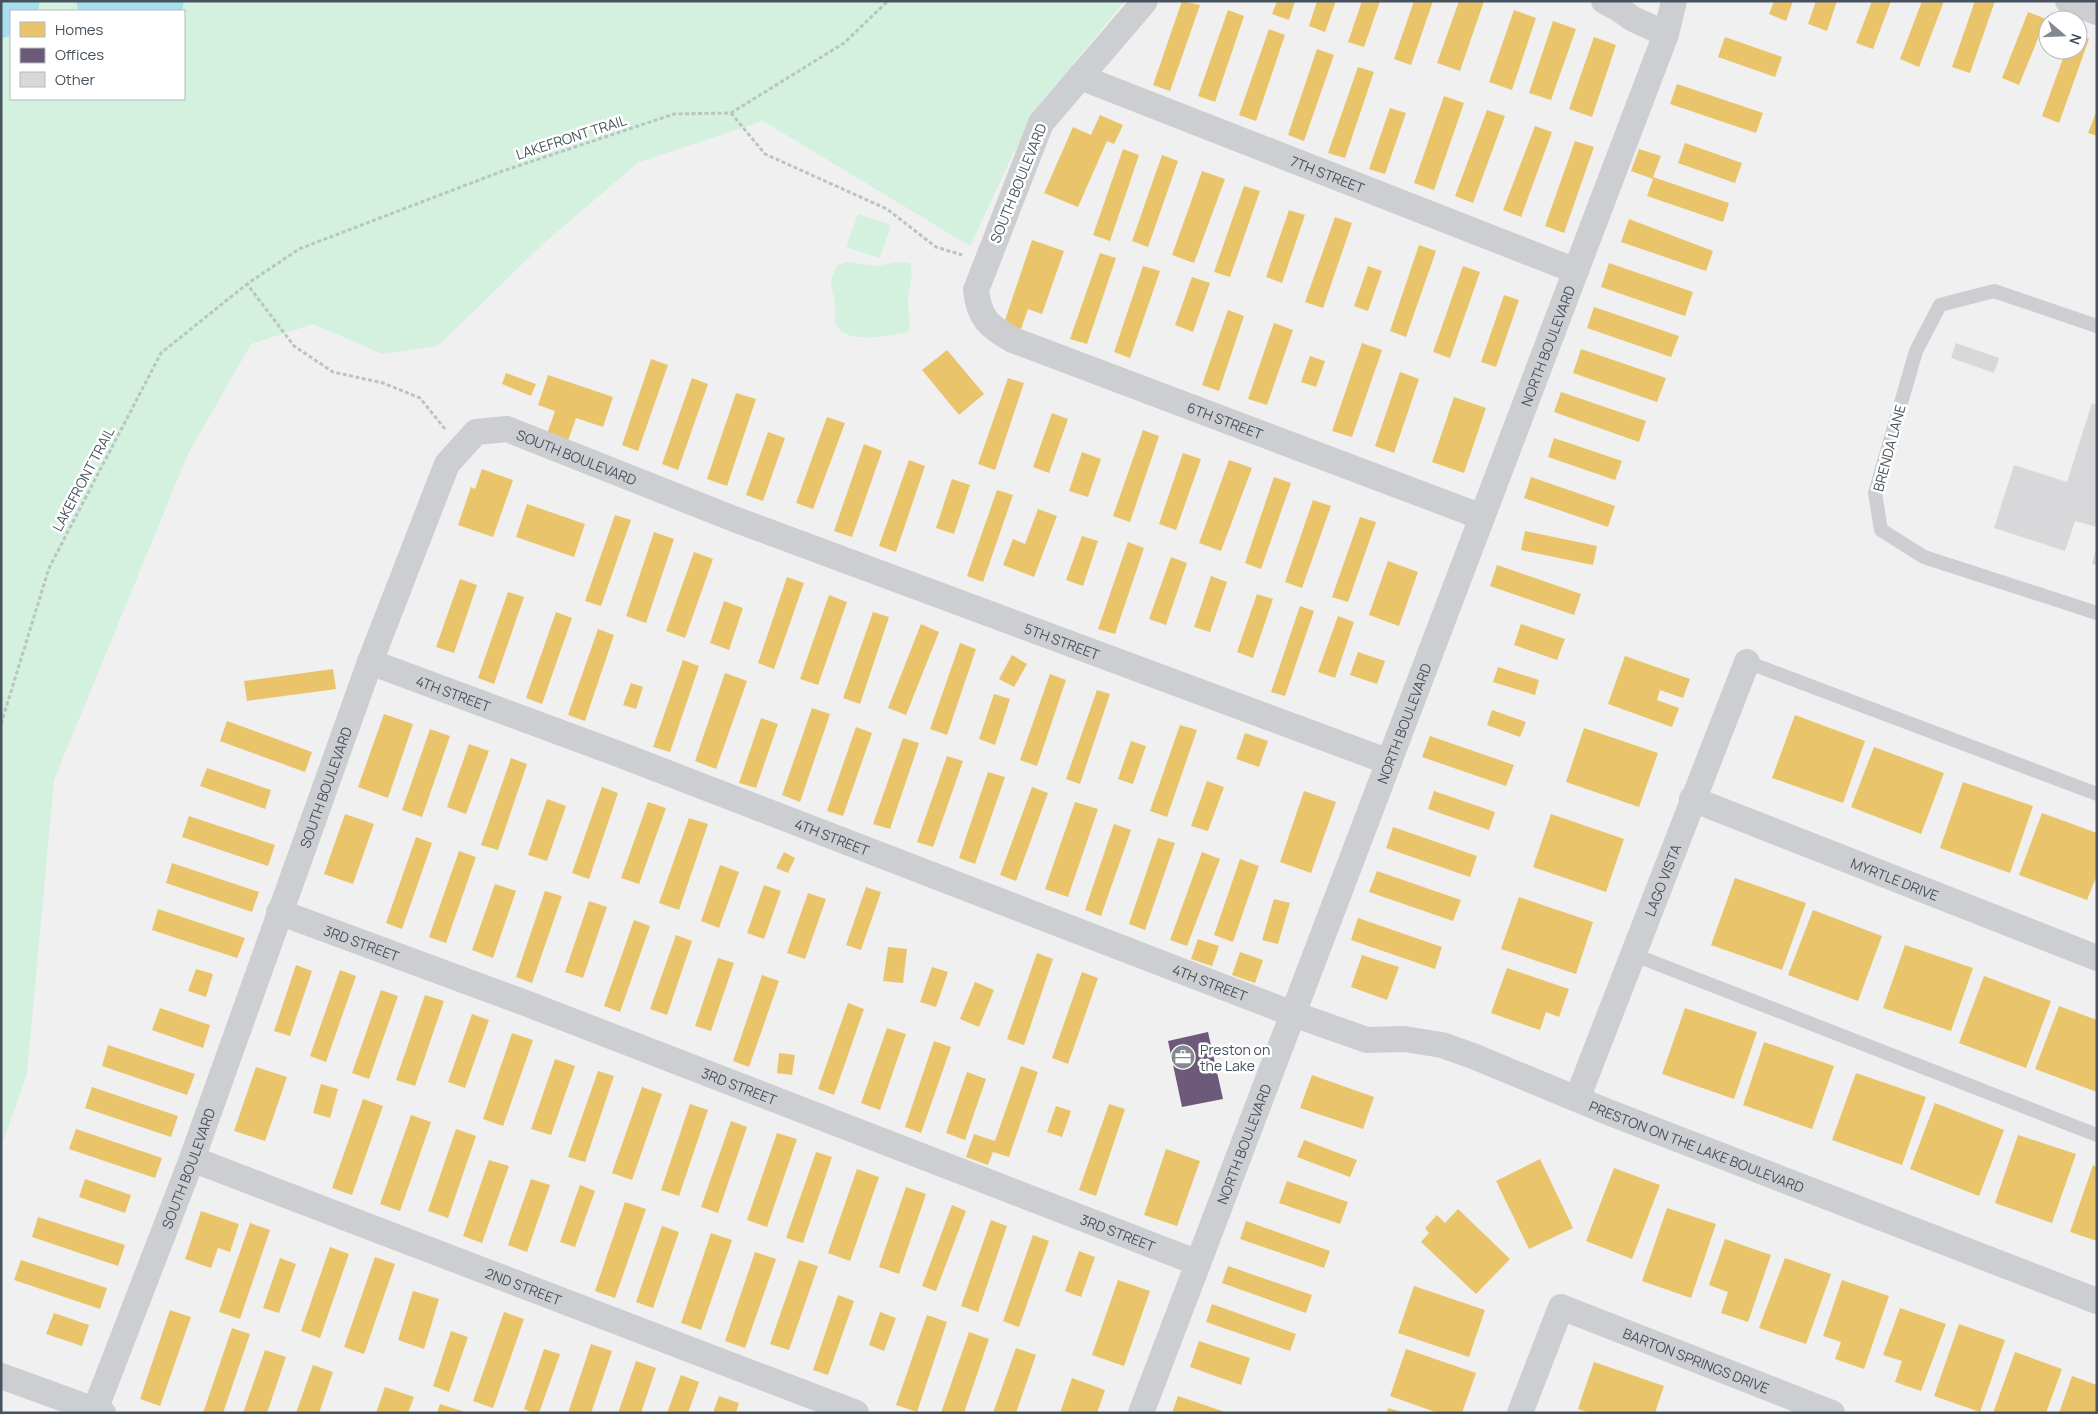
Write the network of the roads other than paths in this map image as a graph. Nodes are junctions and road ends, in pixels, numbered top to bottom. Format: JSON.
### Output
{"nodes":[{"id":1,"x":1145,"y":1,"type":"edge"},
{"id":2,"x":1604,"y":1,"type":"edge"},
{"id":3,"x":1674,"y":1,"type":"edge"},
{"id":4,"x":2068,"y":1,"type":"edge"},
{"id":5,"x":2097,"y":12,"type":"edge"},
{"id":6,"x":1666,"y":34,"type":"junction"},
{"id":7,"x":1080,"y":77,"type":"junction"},
{"id":8,"x":1576,"y":272,"type":"junction"},
{"id":9,"x":978,"y":309,"type":"joint"},
{"id":10,"x":2097,"y":326,"type":"edge"},
{"id":11,"x":1482,"y":517,"type":"junction"},
{"id":12,"x":734,"y":519,"type":"joint"},
{"id":13,"x":2097,"y":613,"type":"edge"},
{"id":14,"x":370,"y":662,"type":"junction"},
{"id":15,"x":1747,"y":662,"type":"joint"},
{"id":16,"x":1389,"y":762,"type":"junction"},
{"id":17,"x":2097,"y":794,"type":"edge"},
{"id":18,"x":1692,"y":799,"type":"junction"},
{"id":19,"x":279,"y":912,"type":"junction"},
{"id":20,"x":1632,"y":954,"type":"junction"},
{"id":21,"x":2097,"y":958,"type":"edge"},
{"id":22,"x":1293,"y":1014,"type":"junction"},
{"id":23,"x":1577,"y":1099,"type":"junction"},
{"id":24,"x":2097,"y":1135,"type":"edge"},
{"id":25,"x":192,"y":1159,"type":"junction"},
{"id":26,"x":1198,"y":1263,"type":"junction"},
{"id":27,"x":2097,"y":1301,"type":"edge"},
{"id":28,"x":1,"y":1376,"type":"edge"},
{"id":29,"x":99,"y":1411,"type":"edge"},
{"id":30,"x":856,"y":1413,"type":"edge"},
{"id":31,"x":1141,"y":1413,"type":"edge"},
{"id":32,"x":1520,"y":1413,"type":"edge"},
{"id":33,"x":1832,"y":1413,"type":"edge"}],
"edges":[{"from":1,"to":7,"type":"street","name":"SOUTH BOULEVARD"},
{"from":2,"to":6,"type":"street"},
{"from":3,"to":6,"type":"street","name":"NORTH BOULEVARD"},
{"from":4,"to":5,"type":"street"},
{"from":6,"to":8,"type":"street","name":"NORTH BOULEVARD"},
{"from":7,"to":8,"type":"street","name":"7TH STREET"},
{"from":7,"to":9,"type":"street","name":"SOUTH BOULEVARD"},
{"from":8,"to":11,"type":"street","name":"NORTH BOULEVARD"},
{"from":9,"to":11,"type":"street","name":"6TH STREET"},
{"from":10,"to":13,"type":"lane","name":"BRENDA LANE"},
{"from":11,"to":16,"type":"street","name":"NORTH BOULEVARD"},
{"from":12,"to":14,"type":"street","name":"SOUTH BOULEVARD"},
{"from":12,"to":16,"type":"street","name":"5TH STREET"},
{"from":14,"to":19,"type":"street","name":"SOUTH BOULEVARD"},
{"from":14,"to":22,"type":"street","name":"4TH STREET"},
{"from":15,"to":17,"type":"lane"},
{"from":15,"to":18,"type":"street","name":"LAGO VISTA"},
{"from":16,"to":22,"type":"street","name":"NORTH BOULEVARD"},
{"from":18,"to":20,"type":"street","name":"LAGO VISTA"},
{"from":18,"to":21,"type":"street","name":"MYRTLE DRIVE"},
{"from":19,"to":25,"type":"street","name":"SOUTH BOULEVARD"},
{"from":19,"to":26,"type":"street","name":"3RD STREET"},
{"from":20,"to":23,"type":"street","name":"LAGO VISTA"},
{"from":20,"to":24,"type":"lane"},
{"from":22,"to":23,"type":"street","name":"PRESTON ON THE LAKE BOULEVARD"},
{"from":22,"to":26,"type":"street","name":"NORTH BOULEVARD"},
{"from":23,"to":27,"type":"street","name":"PRESTON ON THE LAKE BOULEVARD"},
{"from":25,"to":29,"type":"street","name":"SOUTH BOULEVARD"},
{"from":25,"to":30,"type":"street","name":"2ND STREET"},
{"from":26,"to":31,"type":"street","name":"NORTH BOULEVARD"},
{"from":28,"to":29,"type":"street"},
{"from":32,"to":33,"type":"street","name":"BARTON SPRINGS DRIVE"}]}
